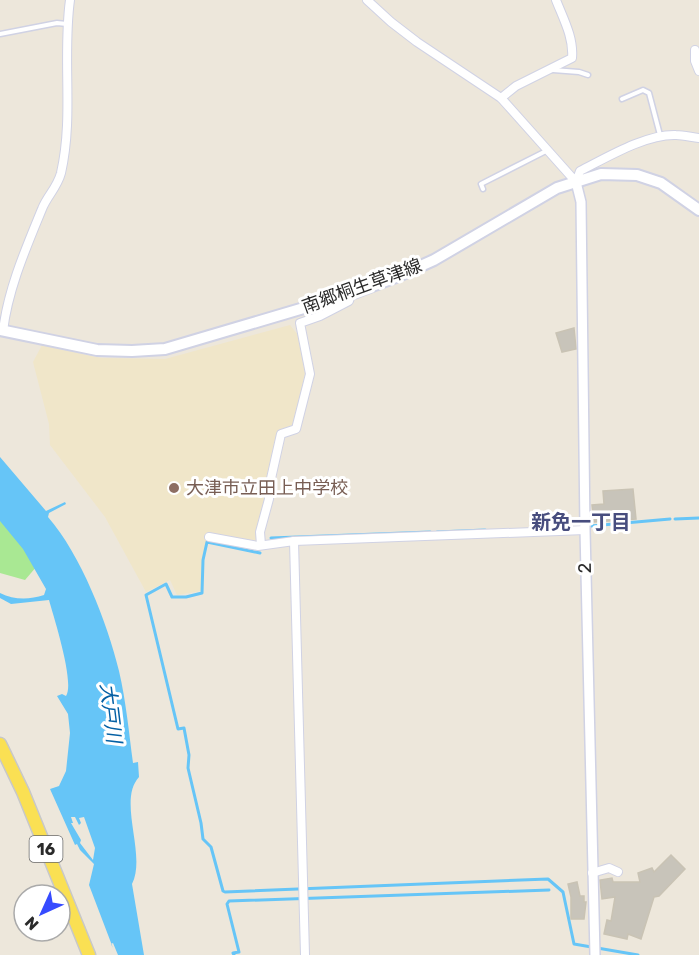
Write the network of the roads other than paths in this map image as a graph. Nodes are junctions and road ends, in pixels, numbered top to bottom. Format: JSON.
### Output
{"nodes":[{"id":1,"x":70,"y":0,"type":"edge"},
{"id":2,"x":367,"y":0,"type":"edge"},
{"id":3,"x":556,"y":0,"type":"edge"},
{"id":4,"x":67,"y":24,"type":"junction"},
{"id":5,"x":0,"y":34,"type":"edge"},
{"id":6,"x":695,"y":50,"type":"dead end"},
{"id":7,"x":550,"y":69,"type":"junction"},
{"id":8,"x":699,"y":71,"type":"edge"},
{"id":9,"x":588,"y":75,"type":"dead end"},
{"id":10,"x":501,"y":98,"type":"junction"},
{"id":11,"x":622,"y":99,"type":"dead end"},
{"id":12,"x":660,"y":136,"type":"junction"},
{"id":13,"x":697,"y":136,"type":"edge"},
{"id":14,"x":548,"y":149,"type":"junction"},
{"id":15,"x":576,"y":182,"type":"junction"},
{"id":16,"x":483,"y":189,"type":"dead end"},
{"id":17,"x":699,"y":210,"type":"edge"},
{"id":18,"x":351,"y":294,"type":"junction"},
{"id":19,"x":1,"y":331,"type":"edge"},
{"id":20,"x":585,"y":530,"type":"junction"},
{"id":21,"x":209,"y":537,"type":"dead end"},
{"id":22,"x":294,"y":541,"type":"junction"},
{"id":23,"x":261,"y":545,"type":"junction"},
{"id":24,"x":0,"y":744,"type":"edge"},
{"id":25,"x":618,"y":872,"type":"dead end"},
{"id":26,"x":592,"y":873,"type":"junction"},
{"id":27,"x":89,"y":955,"type":"edge"},
{"id":28,"x":305,"y":955,"type":"edge"},
{"id":29,"x":595,"y":955,"type":"edge"}],
"edges":[{"from":1,"to":4,"type":"street"},
{"from":2,"to":10,"type":"street"},
{"from":3,"to":7,"type":"street"},
{"from":4,"to":5,"type":"lane"},
{"from":4,"to":19,"type":"street"},
{"from":6,"to":8,"type":"street"},
{"from":7,"to":9,"type":"lane"},
{"from":7,"to":10,"type":"street"},
{"from":10,"to":14,"type":"street"},
{"from":11,"to":12,"type":"lane"},
{"from":12,"to":13,"type":"street"},
{"from":12,"to":15,"type":"street"},
{"from":14,"to":15,"type":"street"},
{"from":14,"to":16,"type":"lane"},
{"from":15,"to":17,"type":"main road","name":"南郷桐生草津線"},
{"from":15,"to":18,"type":"main road","name":"南郷桐生草津線"},
{"from":15,"to":20,"type":"street","name":"2"},
{"from":18,"to":19,"type":"main road","name":"南郷桐生草津線"},
{"from":18,"to":23,"type":"street"},
{"from":20,"to":22,"type":"street"},
{"from":20,"to":26,"type":"street","name":"2"},
{"from":21,"to":23,"type":"street"},
{"from":22,"to":23,"type":"street"},
{"from":22,"to":28,"type":"street"},
{"from":24,"to":27,"type":"main road","number":"16"},
{"from":25,"to":26,"type":"street"},
{"from":26,"to":29,"type":"street","name":"2"}]}
